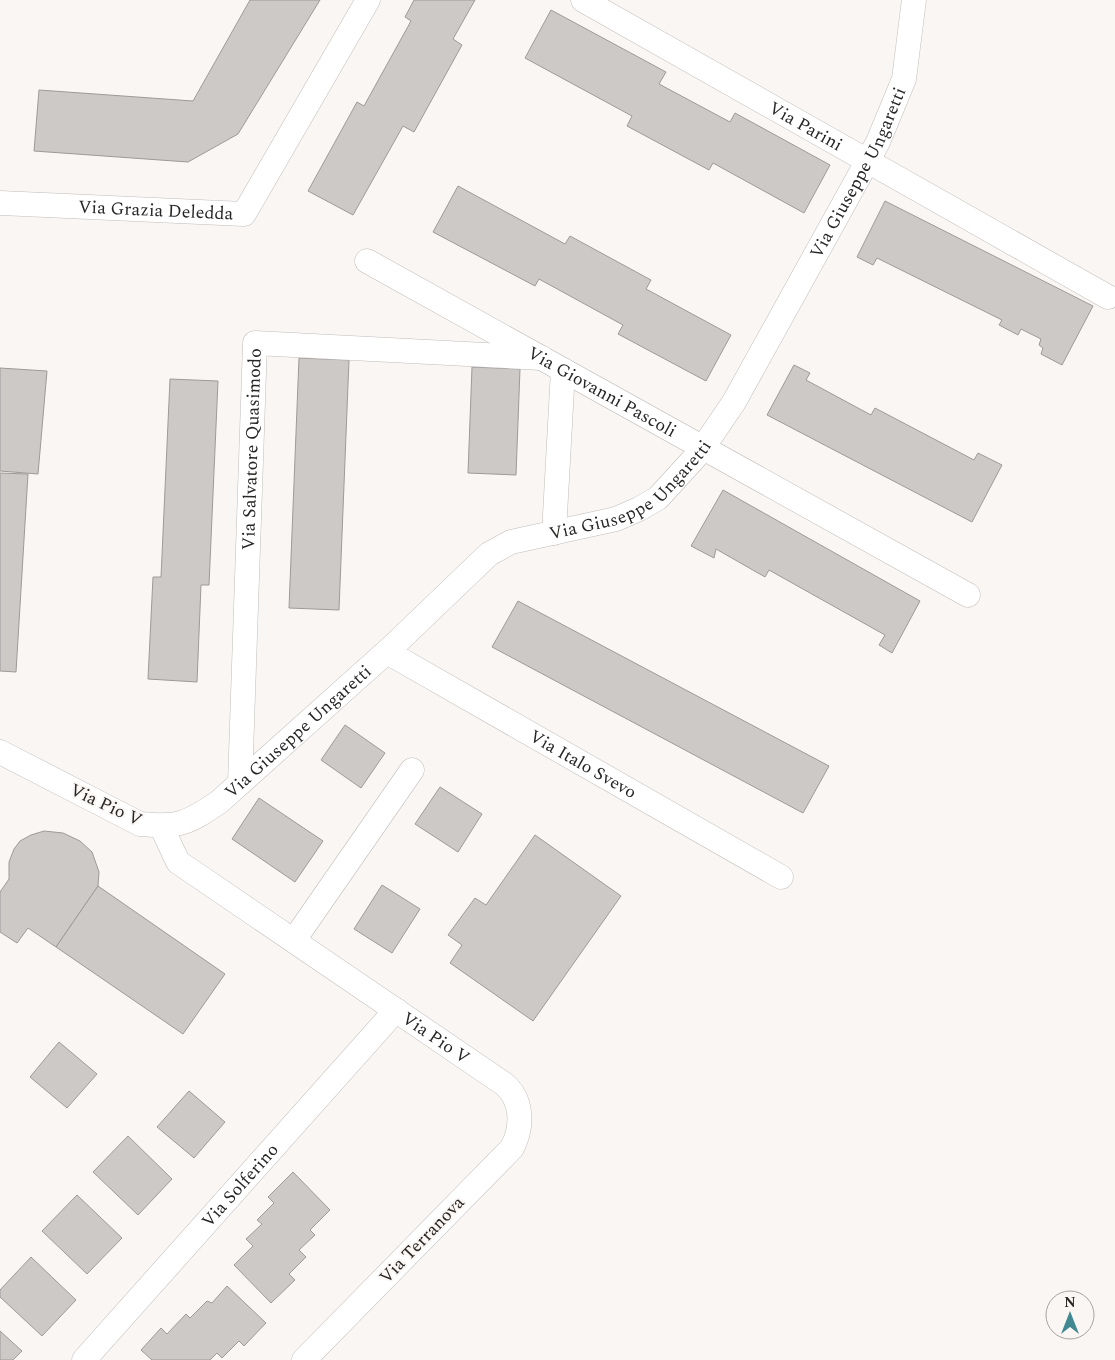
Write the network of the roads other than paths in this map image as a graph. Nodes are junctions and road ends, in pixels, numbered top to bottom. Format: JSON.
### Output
{"nodes":[{"id":1,"x":368,"y":0,"type":"edge"},
{"id":2,"x":583,"y":0,"type":"edge"},
{"id":3,"x":914,"y":0,"type":"edge"},
{"id":4,"x":867,"y":161,"type":"junction"},
{"id":5,"x":0,"y":203,"type":"edge"},
{"id":6,"x":367,"y":260,"type":"dead end"},
{"id":7,"x":1108,"y":297,"type":"dead end"},
{"id":8,"x":542,"y":358,"type":"junction"},
{"id":9,"x":563,"y":370,"type":"junction"},
{"id":10,"x":703,"y":448,"type":"junction"},
{"id":11,"x":554,"y":533,"type":"junction"},
{"id":12,"x":968,"y":596,"type":"dead end"},
{"id":13,"x":387,"y":652,"type":"junction"},
{"id":14,"x":0,"y":752,"type":"edge"},
{"id":15,"x":412,"y":770,"type":"dead end"},
{"id":16,"x":240,"y":783,"type":"junction"},
{"id":17,"x":161,"y":826,"type":"junction"},
{"id":18,"x":781,"y":877,"type":"dead end"},
{"id":19,"x":294,"y":940,"type":"junction"},
{"id":20,"x":396,"y":1010,"type":"junction"},
{"id":21,"x":520,"y":1110,"type":"joint"},
{"id":22,"x":84,"y":1360,"type":"edge"},
{"id":23,"x":304,"y":1360,"type":"edge"}],
"edges":[{"from":1,"to":5,"type":"street","name":"Via Grazia Deledda"},
{"from":2,"to":4,"type":"street","name":"Via Parini"},
{"from":3,"to":4,"type":"street","name":"Via Giuseppe Ungaretti"},
{"from":4,"to":7,"type":"street","name":"Via Parini"},
{"from":4,"to":10,"type":"street","name":"Via Giuseppe Ungaretti"},
{"from":6,"to":8,"type":"street","name":"Via Giovanni Pascoli"},
{"from":8,"to":9,"type":"street","name":"Via Giovanni Pascoli"},
{"from":8,"to":16,"type":"street","name":"Via Salvatore Quasimodo"},
{"from":9,"to":10,"type":"street","name":"Via Giovanni Pascoli"},
{"from":9,"to":11,"type":"street"},
{"from":10,"to":11,"type":"street","name":"Via Giuseppe Ungaretti"},
{"from":10,"to":12,"type":"street","name":"Via Giovanni Pascoli"},
{"from":11,"to":13,"type":"street","name":"Via Giuseppe Ungaretti"},
{"from":13,"to":16,"type":"street","name":"Via Giuseppe Ungaretti"},
{"from":13,"to":18,"type":"street","name":"Via Italo Svevo"},
{"from":14,"to":17,"type":"street","name":"Via Pio V"},
{"from":15,"to":19,"type":"street"},
{"from":16,"to":17,"type":"street","name":"Via Giuseppe Ungaretti"},
{"from":17,"to":19,"type":"street","name":"Via Pio V"},
{"from":19,"to":20,"type":"street","name":"Via Pio V"},
{"from":20,"to":21,"type":"street","name":"Via Pio V"},
{"from":20,"to":22,"type":"street","name":"Via Solferino"},
{"from":21,"to":23,"type":"street","name":"Via Terranova"}]}
